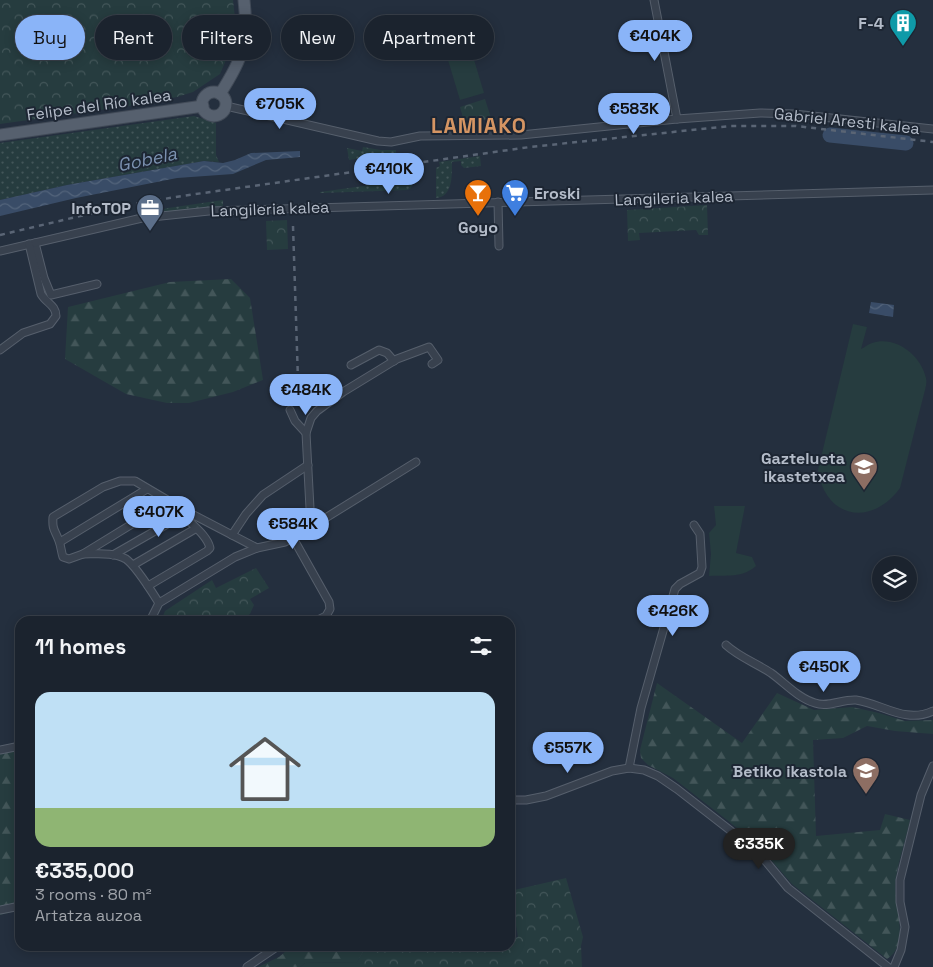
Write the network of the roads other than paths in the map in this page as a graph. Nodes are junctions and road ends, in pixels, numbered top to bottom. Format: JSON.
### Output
{"nodes":[{"id":1,"x":244,"y":0,"type":"edge"},
{"id":2,"x":654,"y":0,"type":"edge"},
{"id":3,"x":220,"y":94,"type":"junction"},
{"id":4,"x":203,"y":106,"type":"junction"},
{"id":5,"x":226,"y":106,"type":"junction"},
{"id":6,"x":677,"y":119,"type":"junction"},
{"id":7,"x":933,"y":130,"type":"edge"},
{"id":8,"x":0,"y":135,"type":"edge"},
{"id":9,"x":933,"y":190,"type":"edge"},
{"id":10,"x":498,"y":202,"type":"junction"},
{"id":11,"x":32,"y":243,"type":"junction"},
{"id":12,"x":499,"y":246,"type":"dead end"},
{"id":13,"x":0,"y":251,"type":"edge"},
{"id":14,"x":96,"y":284,"type":"dead end"},
{"id":15,"x":0,"y":350,"type":"edge"},
{"id":16,"x":394,"y":361,"type":"junction"},
{"id":17,"x":432,"y":364,"type":"dead end"},
{"id":18,"x":351,"y":365,"type":"dead end"},
{"id":19,"x":290,"y":410,"type":"dead end"},
{"id":20,"x":306,"y":434,"type":"junction"},
{"id":21,"x":416,"y":462,"type":"dead end"},
{"id":22,"x":308,"y":465,"type":"junction"},
{"id":23,"x":147,"y":489,"type":"junction"},
{"id":24,"x":168,"y":502,"type":"junction"},
{"id":25,"x":184,"y":513,"type":"junction"},
{"id":26,"x":694,"y":524,"type":"dead end"},
{"id":27,"x":311,"y":527,"type":"junction"},
{"id":28,"x":196,"y":529,"type":"junction"},
{"id":29,"x":232,"y":534,"type":"junction"},
{"id":30,"x":293,"y":538,"type":"junction"},
{"id":31,"x":60,"y":542,"type":"junction"},
{"id":32,"x":257,"y":548,"type":"junction"},
{"id":33,"x":83,"y":554,"type":"junction"},
{"id":34,"x":113,"y":555,"type":"junction"},
{"id":35,"x":132,"y":566,"type":"junction"},
{"id":36,"x":148,"y":586,"type":"junction"},
{"id":37,"x":160,"y":603,"type":"junction"},
{"id":38,"x":151,"y":616,"type":"edge"},
{"id":39,"x":326,"y":616,"type":"edge"},
{"id":40,"x":726,"y":645,"type":"dead end"},
{"id":41,"x":933,"y":711,"type":"edge"},
{"id":42,"x":15,"y":747,"type":"edge"},
{"id":43,"x":0,"y":750,"type":"edge"},
{"id":44,"x":933,"y":766,"type":"edge"},
{"id":45,"x":628,"y":768,"type":"junction"},
{"id":46,"x":515,"y":800,"type":"edge"},
{"id":47,"x":15,"y":907,"type":"edge"},
{"id":48,"x":0,"y":910,"type":"edge"},
{"id":49,"x":271,"y":951,"type":"edge"},
{"id":50,"x":247,"y":967,"type":"edge"},
{"id":51,"x":888,"y":967,"type":"edge"},
{"id":52,"x":894,"y":967,"type":"edge"}],
"edges":[{"from":1,"to":3,"type":"main road"},
{"from":2,"to":6,"type":"street"},
{"from":3,"to":4,"type":"main road"},
{"from":3,"to":5,"type":"main road"},
{"from":4,"to":5,"type":"main road"},
{"from":4,"to":8,"type":"main road","name":"Felipe del Río kalea"},
{"from":5,"to":6,"type":"street","name":"Gabriel Aresti kalea"},
{"from":6,"to":7,"type":"street","name":"Gabriel Aresti kalea"},
{"from":9,"to":10,"type":"street","name":"Langileria kalea"},
{"from":10,"to":11,"type":"street","name":"Langileria kalea"},
{"from":10,"to":12,"type":"street"},
{"from":11,"to":13,"type":"street","name":"Langileria kalea"},
{"from":11,"to":14,"type":"street"},
{"from":11,"to":15,"type":"street"},
{"from":16,"to":17,"type":"street"},
{"from":16,"to":18,"type":"street"},
{"from":16,"to":20,"type":"street"},
{"from":19,"to":20,"type":"street"},
{"from":20,"to":22,"type":"street"},
{"from":21,"to":27,"type":"street"},
{"from":22,"to":27,"type":"street"},
{"from":22,"to":29,"type":"street"},
{"from":23,"to":24,"type":"street"},
{"from":23,"to":31,"type":"street"},
{"from":23,"to":31,"type":"street"},
{"from":24,"to":25,"type":"street"},
{"from":24,"to":33,"type":"street"},
{"from":25,"to":28,"type":"street"},
{"from":25,"to":29,"type":"street"},
{"from":25,"to":34,"type":"street"},
{"from":26,"to":45,"type":"street"},
{"from":27,"to":30,"type":"street"},
{"from":28,"to":35,"type":"street"},
{"from":28,"to":36,"type":"street"},
{"from":29,"to":32,"type":"street"},
{"from":30,"to":32,"type":"street"},
{"from":30,"to":39,"type":"street"},
{"from":31,"to":33,"type":"street"},
{"from":32,"to":37,"type":"street"},
{"from":33,"to":34,"type":"street"},
{"from":34,"to":35,"type":"street"},
{"from":35,"to":36,"type":"street"},
{"from":36,"to":37,"type":"street"},
{"from":37,"to":38,"type":"street"},
{"from":40,"to":41,"type":"street"},
{"from":42,"to":43,"type":"street"},
{"from":44,"to":52,"type":"street"},
{"from":45,"to":46,"type":"street"},
{"from":45,"to":51,"type":"street"},
{"from":47,"to":48,"type":"street"},
{"from":49,"to":50,"type":"street"}]}
